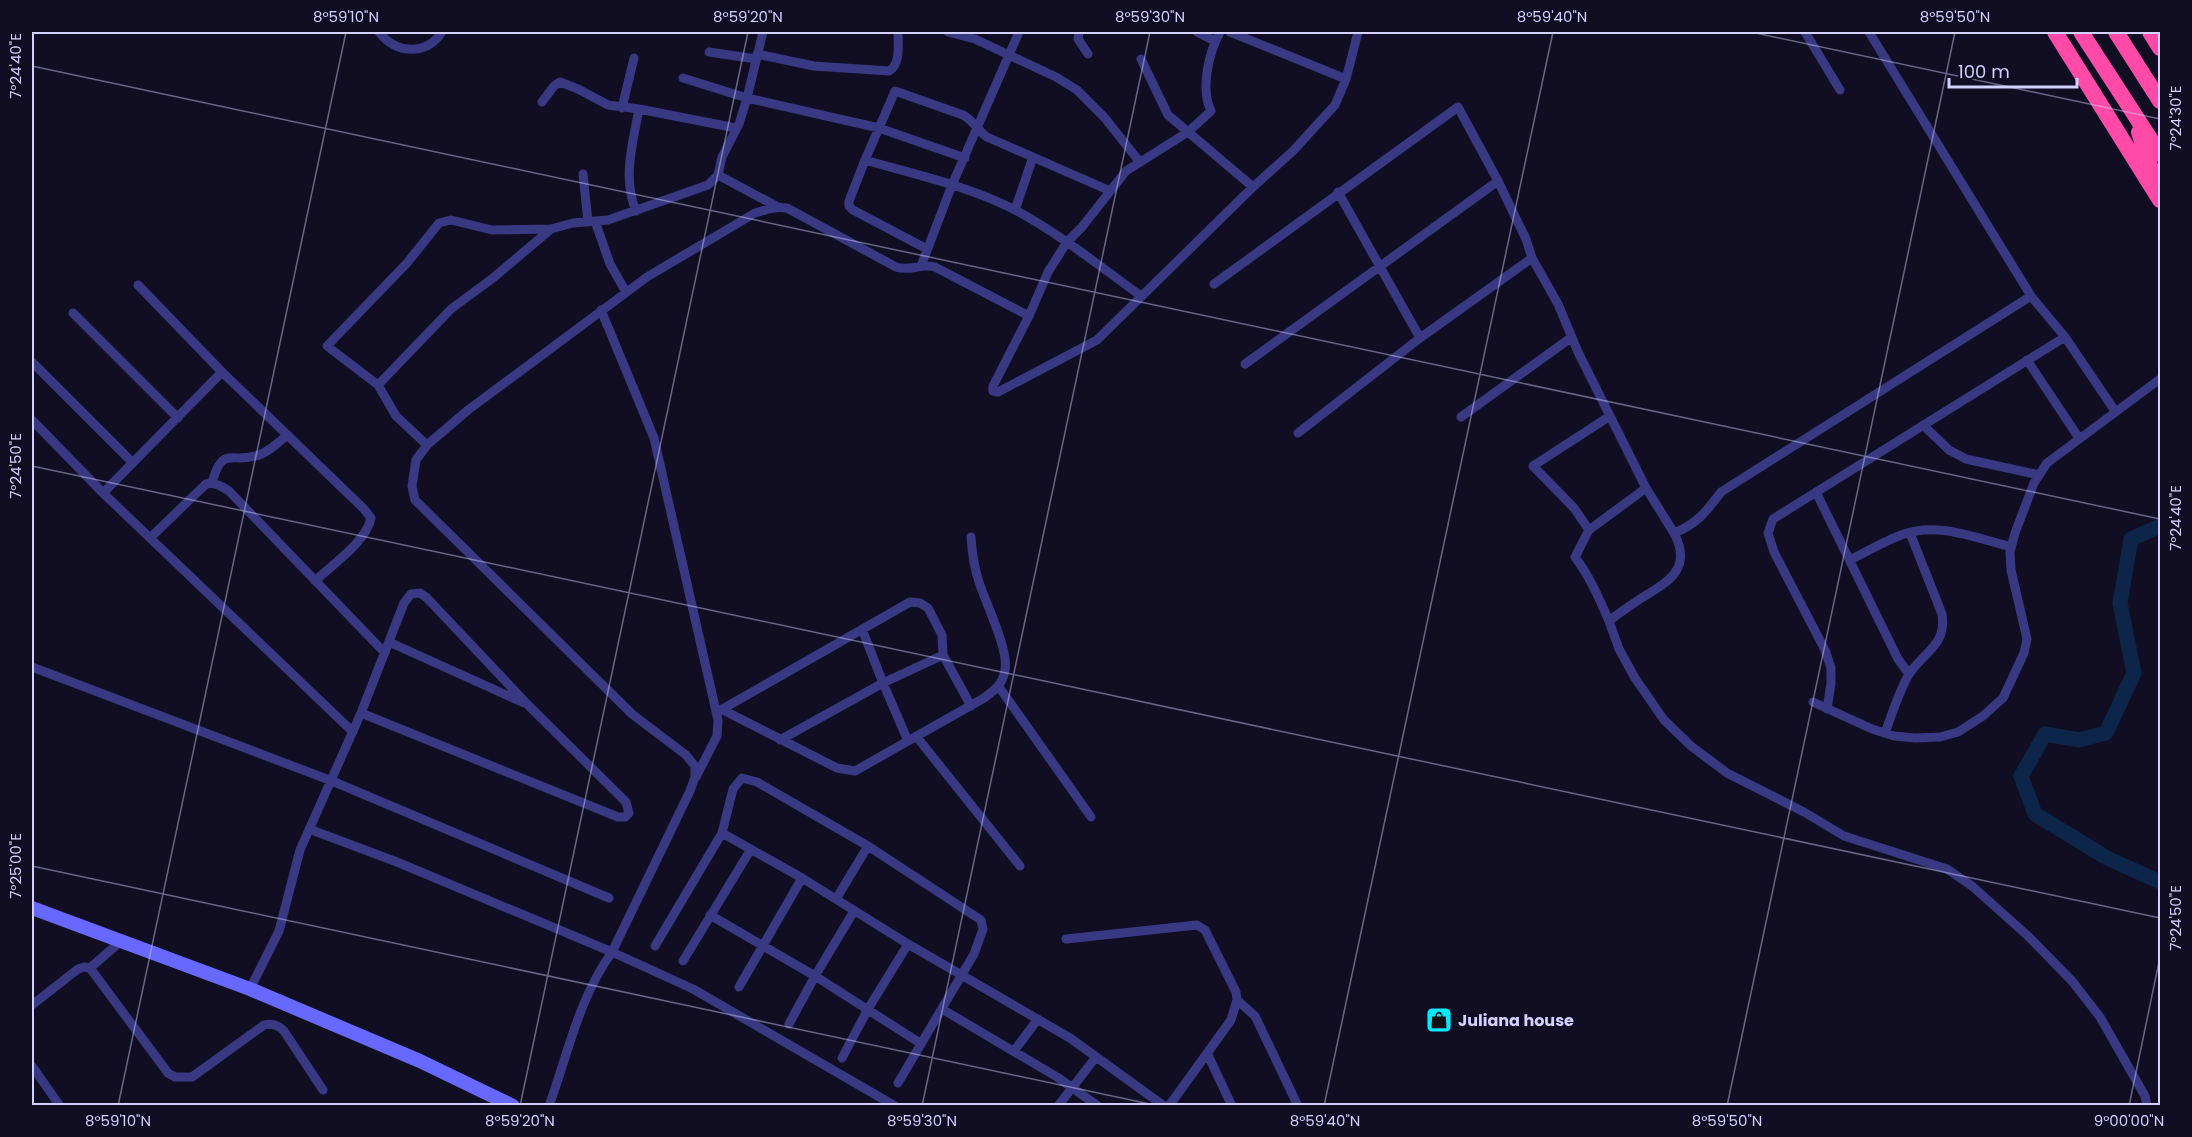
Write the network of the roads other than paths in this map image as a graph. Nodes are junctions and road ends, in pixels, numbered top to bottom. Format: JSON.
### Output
{"nodes":[{"id":1,"x":379,"y":32,"type":"edge"},
{"id":2,"x":442,"y":32,"type":"edge"},
{"id":3,"x":763,"y":32,"type":"edge"},
{"id":4,"x":898,"y":32,"type":"edge"},
{"id":5,"x":948,"y":32,"type":"edge"},
{"id":6,"x":1018,"y":32,"type":"edge"},
{"id":7,"x":1079,"y":32,"type":"edge"},
{"id":8,"x":1197,"y":32,"type":"edge"},
{"id":9,"x":1220,"y":32,"type":"edge"},
{"id":10,"x":1358,"y":32,"type":"edge"},
{"id":11,"x":1805,"y":32,"type":"edge"},
{"id":12,"x":1869,"y":32,"type":"edge"},
{"id":13,"x":2055,"y":32,"type":"edge"},
{"id":14,"x":2081,"y":32,"type":"edge"},
{"id":15,"x":2116,"y":32,"type":"edge"},
{"id":16,"x":2150,"y":32,"type":"edge"},
{"id":17,"x":1236,"y":33,"type":"edge"},
{"id":18,"x":963,"y":34,"type":"edge"},
{"id":19,"x":1215,"y":41,"type":"junction"},
{"id":20,"x":2160,"y":48,"type":"edge"},
{"id":21,"x":709,"y":52,"type":"dead end"},
{"id":22,"x":1008,"y":54,"type":"junction"},
{"id":23,"x":1088,"y":54,"type":"dead end"},
{"id":24,"x":757,"y":56,"type":"junction"},
{"id":25,"x":634,"y":58,"type":"dead end"},
{"id":26,"x":1141,"y":58,"type":"dead end"},
{"id":27,"x":683,"y":78,"type":"dead end"},
{"id":28,"x":1346,"y":79,"type":"junction"},
{"id":29,"x":1840,"y":90,"type":"dead end"},
{"id":30,"x":2159,"y":97,"type":"edge"},
{"id":31,"x":747,"y":98,"type":"junction"},
{"id":32,"x":542,"y":102,"type":"dead end"},
{"id":33,"x":622,"y":108,"type":"junction"},
{"id":34,"x":639,"y":109,"type":"junction"},
{"id":35,"x":2132,"y":111,"type":"junction"},
{"id":36,"x":736,"y":128,"type":"junction"},
{"id":37,"x":879,"y":128,"type":"junction"},
{"id":38,"x":977,"y":130,"type":"junction"},
{"id":39,"x":1188,"y":132,"type":"junction"},
{"id":40,"x":2160,"y":154,"type":"edge"},
{"id":41,"x":1033,"y":157,"type":"junction"},
{"id":42,"x":965,"y":158,"type":"junction"},
{"id":43,"x":865,"y":160,"type":"junction"},
{"id":44,"x":1139,"y":161,"type":"junction"},
{"id":45,"x":584,"y":174,"type":"dead end"},
{"id":46,"x":718,"y":175,"type":"junction"},
{"id":47,"x":1498,"y":181,"type":"junction"},
{"id":48,"x":952,"y":185,"type":"junction"},
{"id":49,"x":1253,"y":187,"type":"junction"},
{"id":50,"x":1108,"y":190,"type":"junction"},
{"id":51,"x":1338,"y":192,"type":"junction"},
{"id":52,"x":2160,"y":199,"type":"edge"},
{"id":53,"x":778,"y":207,"type":"junction"},
{"id":54,"x":1015,"y":210,"type":"junction"},
{"id":55,"x":636,"y":211,"type":"junction"},
{"id":56,"x":592,"y":221,"type":"junction"},
{"id":57,"x":551,"y":229,"type":"junction"},
{"id":58,"x":1067,"y":242,"type":"junction"},
{"id":59,"x":927,"y":249,"type":"junction"},
{"id":60,"x":1532,"y":258,"type":"junction"},
{"id":61,"x":921,"y":266,"type":"junction"},
{"id":62,"x":1381,"y":268,"type":"junction"},
{"id":63,"x":1214,"y":284,"type":"dead end"},
{"id":64,"x":138,"y":285,"type":"dead end"},
{"id":65,"x":626,"y":292,"type":"junction"},
{"id":66,"x":1141,"y":296,"type":"junction"},
{"id":67,"x":2031,"y":296,"type":"junction"},
{"id":68,"x":601,"y":310,"type":"junction"},
{"id":69,"x":73,"y":313,"type":"dead end"},
{"id":70,"x":1029,"y":316,"type":"junction"},
{"id":71,"x":1572,"y":337,"type":"junction"},
{"id":72,"x":2065,"y":337,"type":"junction"},
{"id":73,"x":1420,"y":339,"type":"junction"},
{"id":74,"x":2027,"y":360,"type":"junction"},
{"id":75,"x":32,"y":362,"type":"edge"},
{"id":76,"x":1245,"y":364,"type":"dead end"},
{"id":77,"x":222,"y":372,"type":"junction"},
{"id":78,"x":2160,"y":379,"type":"edge"},
{"id":79,"x":378,"y":385,"type":"junction"},
{"id":80,"x":2115,"y":411,"type":"junction"},
{"id":81,"x":1610,"y":416,"type":"junction"},
{"id":82,"x":1461,"y":417,"type":"dead end"},
{"id":83,"x":178,"y":418,"type":"junction"},
{"id":84,"x":32,"y":420,"type":"edge"},
{"id":85,"x":1923,"y":425,"type":"junction"},
{"id":86,"x":1298,"y":433,"type":"dead end"},
{"id":87,"x":288,"y":435,"type":"junction"},
{"id":88,"x":2079,"y":438,"type":"junction"},
{"id":89,"x":427,"y":444,"type":"junction"},
{"id":90,"x":133,"y":463,"type":"junction"},
{"id":91,"x":2039,"y":475,"type":"junction"},
{"id":92,"x":212,"y":482,"type":"junction"},
{"id":93,"x":1646,"y":488,"type":"junction"},
{"id":94,"x":1816,"y":492,"type":"junction"},
{"id":95,"x":103,"y":493,"type":"junction"},
{"id":96,"x":1589,"y":530,"type":"junction"},
{"id":97,"x":1674,"y":533,"type":"junction"},
{"id":98,"x":1910,"y":533,"type":"junction"},
{"id":99,"x":971,"y":537,"type":"dead end"},
{"id":100,"x":150,"y":538,"type":"junction"},
{"id":101,"x":2011,"y":547,"type":"junction"},
{"id":102,"x":1850,"y":560,"type":"junction"},
{"id":103,"x":315,"y":581,"type":"junction"},
{"id":104,"x":1609,"y":621,"type":"junction"},
{"id":105,"x":862,"y":628,"type":"junction"},
{"id":106,"x":389,"y":642,"type":"junction"},
{"id":107,"x":385,"y":653,"type":"junction"},
{"id":108,"x":943,"y":655,"type":"junction"},
{"id":109,"x":32,"y":667,"type":"edge"},
{"id":110,"x":1909,"y":674,"type":"junction"},
{"id":111,"x":883,"y":683,"type":"junction"},
{"id":112,"x":999,"y":687,"type":"junction"},
{"id":113,"x":1813,"y":702,"type":"dead end"},
{"id":114,"x":529,"y":705,"type":"junction"},
{"id":115,"x":970,"y":706,"type":"junction"},
{"id":116,"x":1827,"y":709,"type":"junction"},
{"id":117,"x":719,"y":711,"type":"junction"},
{"id":118,"x":361,"y":713,"type":"junction"},
{"id":119,"x":353,"y":732,"type":"junction"},
{"id":120,"x":1886,"y":733,"type":"junction"},
{"id":121,"x":912,"y":739,"type":"junction"},
{"id":122,"x":780,"y":740,"type":"junction"},
{"id":123,"x":695,"y":777,"type":"junction"},
{"id":124,"x":332,"y":781,"type":"junction"},
{"id":125,"x":1091,"y":817,"type":"dead end"},
{"id":126,"x":309,"y":829,"type":"junction"},
{"id":127,"x":722,"y":833,"type":"junction"},
{"id":128,"x":868,"y":846,"type":"junction"},
{"id":129,"x":751,"y":849,"type":"junction"},
{"id":130,"x":1020,"y":866,"type":"dead end"},
{"id":131,"x":802,"y":878,"type":"junction"},
{"id":132,"x":609,"y":898,"type":"dead end"},
{"id":133,"x":836,"y":899,"type":"junction"},
{"id":134,"x":32,"y":908,"type":"edge"},
{"id":135,"x":854,"y":911,"type":"junction"},
{"id":136,"x":710,"y":915,"type":"junction"},
{"id":137,"x":1066,"y":939,"type":"dead end"},
{"id":138,"x":120,"y":942,"type":"junction"},
{"id":139,"x":908,"y":944,"type":"junction"},
{"id":140,"x":763,"y":945,"type":"junction"},
{"id":141,"x":656,"y":946,"type":"dead end"},
{"id":142,"x":612,"y":952,"type":"junction"},
{"id":143,"x":683,"y":962,"type":"dead end"},
{"id":144,"x":90,"y":968,"type":"junction"},
{"id":145,"x":962,"y":975,"type":"junction"},
{"id":146,"x":815,"y":976,"type":"junction"},
{"id":147,"x":739,"y":987,"type":"dead end"},
{"id":148,"x":250,"y":989,"type":"junction"},
{"id":149,"x":1237,"y":1000,"type":"junction"},
{"id":150,"x":32,"y":1005,"type":"edge"},
{"id":151,"x":868,"y":1009,"type":"junction"},
{"id":152,"x":942,"y":1009,"type":"junction"},
{"id":153,"x":1038,"y":1019,"type":"junction"},
{"id":154,"x":789,"y":1024,"type":"dead end"},
{"id":155,"x":921,"y":1043,"type":"junction"},
{"id":156,"x":1014,"y":1051,"type":"junction"},
{"id":157,"x":1207,"y":1053,"type":"junction"},
{"id":158,"x":1096,"y":1057,"type":"junction"},
{"id":159,"x":842,"y":1058,"type":"dead end"},
{"id":160,"x":32,"y":1066,"type":"edge"},
{"id":161,"x":898,"y":1083,"type":"dead end"},
{"id":162,"x":1072,"y":1087,"type":"junction"},
{"id":163,"x":323,"y":1090,"type":"dead end"},
{"id":164,"x":60,"y":1106,"type":"edge"},
{"id":165,"x":513,"y":1106,"type":"edge"},
{"id":166,"x":549,"y":1106,"type":"edge"},
{"id":167,"x":895,"y":1106,"type":"edge"},
{"id":168,"x":1058,"y":1106,"type":"edge"},
{"id":169,"x":1098,"y":1106,"type":"edge"},
{"id":170,"x":1164,"y":1106,"type":"edge"},
{"id":171,"x":1169,"y":1106,"type":"edge"},
{"id":172,"x":1232,"y":1106,"type":"edge"},
{"id":173,"x":1298,"y":1106,"type":"edge"},
{"id":174,"x":2147,"y":1106,"type":"edge"}],
"edges":[{"from":1,"to":2,"type":"street"},
{"from":3,"to":24,"type":"street"},
{"from":4,"to":24,"type":"street"},
{"from":5,"to":18,"type":"street"},
{"from":6,"to":22,"type":"street"},
{"from":7,"to":23,"type":"street"},
{"from":8,"to":19,"type":"street"},
{"from":9,"to":19,"type":"street"},
{"from":10,"to":28,"type":"street"},
{"from":11,"to":29,"type":"street"},
{"from":12,"to":67,"type":"street"},
{"from":13,"to":52,"type":"highway"},
{"from":14,"to":35,"type":"highway"},
{"from":15,"to":30,"type":"highway"},
{"from":16,"to":20,"type":"highway"},
{"from":17,"to":28,"type":"street"},
{"from":18,"to":22,"type":"street"},
{"from":19,"to":39,"type":"street"},
{"from":21,"to":24,"type":"street"},
{"from":22,"to":38,"type":"street"},
{"from":22,"to":44,"type":"street"},
{"from":24,"to":31,"type":"street"},
{"from":25,"to":33,"type":"street"},
{"from":26,"to":39,"type":"street"},
{"from":27,"to":31,"type":"street"},
{"from":28,"to":49,"type":"street"},
{"from":31,"to":36,"type":"street"},
{"from":31,"to":37,"type":"street"},
{"from":32,"to":33,"type":"street"},
{"from":33,"to":34,"type":"street"},
{"from":34,"to":36,"type":"street"},
{"from":34,"to":55,"type":"street"},
{"from":35,"to":40,"type":"highway"},
{"from":35,"to":52,"type":"highway"},
{"from":36,"to":46,"type":"street"},
{"from":37,"to":38,"type":"street"},
{"from":37,"to":42,"type":"street"},
{"from":37,"to":43,"type":"street"},
{"from":38,"to":41,"type":"street"},
{"from":38,"to":42,"type":"street"},
{"from":39,"to":44,"type":"street"},
{"from":39,"to":49,"type":"street"},
{"from":41,"to":50,"type":"street"},
{"from":41,"to":54,"type":"street"},
{"from":42,"to":48,"type":"street"},
{"from":43,"to":48,"type":"street"},
{"from":43,"to":59,"type":"street"},
{"from":44,"to":50,"type":"street"},
{"from":45,"to":56,"type":"street"},
{"from":46,"to":53,"type":"street"},
{"from":46,"to":55,"type":"street"},
{"from":47,"to":51,"type":"street"},
{"from":47,"to":60,"type":"street"},
{"from":47,"to":62,"type":"street"},
{"from":48,"to":54,"type":"street"},
{"from":48,"to":59,"type":"street"},
{"from":49,"to":66,"type":"street"},
{"from":50,"to":58,"type":"street"},
{"from":51,"to":62,"type":"street"},
{"from":51,"to":63,"type":"street"},
{"from":53,"to":61,"type":"street"},
{"from":53,"to":65,"type":"street"},
{"from":54,"to":58,"type":"street"},
{"from":55,"to":56,"type":"street"},
{"from":56,"to":57,"type":"street"},
{"from":56,"to":65,"type":"street"},
{"from":57,"to":79,"type":"street"},
{"from":57,"to":79,"type":"street"},
{"from":58,"to":66,"type":"street"},
{"from":58,"to":70,"type":"street"},
{"from":59,"to":61,"type":"street"},
{"from":60,"to":71,"type":"street"},
{"from":60,"to":73,"type":"street"},
{"from":61,"to":70,"type":"street"},
{"from":62,"to":73,"type":"street"},
{"from":62,"to":76,"type":"street"},
{"from":64,"to":77,"type":"street"},
{"from":65,"to":68,"type":"street"},
{"from":66,"to":70,"type":"street"},
{"from":67,"to":72,"type":"street"},
{"from":67,"to":97,"type":"street"},
{"from":68,"to":89,"type":"street"},
{"from":68,"to":117,"type":"street"},
{"from":69,"to":83,"type":"street"},
{"from":71,"to":81,"type":"street"},
{"from":71,"to":82,"type":"street"},
{"from":72,"to":74,"type":"street"},
{"from":72,"to":80,"type":"street"},
{"from":73,"to":86,"type":"street"},
{"from":74,"to":85,"type":"street"},
{"from":74,"to":88,"type":"street"},
{"from":75,"to":90,"type":"street"},
{"from":77,"to":83,"type":"street"},
{"from":77,"to":87,"type":"street"},
{"from":78,"to":80,"type":"street"},
{"from":79,"to":89,"type":"street"},
{"from":80,"to":88,"type":"street"},
{"from":81,"to":93,"type":"street"},
{"from":81,"to":96,"type":"street"},
{"from":83,"to":90,"type":"street"},
{"from":84,"to":95,"type":"street"},
{"from":85,"to":91,"type":"street"},
{"from":85,"to":94,"type":"street"},
{"from":87,"to":92,"type":"street"},
{"from":87,"to":103,"type":"street"},
{"from":88,"to":91,"type":"street"},
{"from":89,"to":123,"type":"street"},
{"from":90,"to":95,"type":"street"},
{"from":91,"to":101,"type":"street"},
{"from":92,"to":100,"type":"street"},
{"from":92,"to":103,"type":"street"},
{"from":93,"to":96,"type":"street"},
{"from":93,"to":97,"type":"street"},
{"from":94,"to":102,"type":"street"},
{"from":94,"to":116,"type":"street"},
{"from":95,"to":100,"type":"street"},
{"from":96,"to":104,"type":"street"},
{"from":97,"to":104,"type":"street"},
{"from":98,"to":101,"type":"street"},
{"from":98,"to":102,"type":"street"},
{"from":98,"to":110,"type":"street"},
{"from":99,"to":112,"type":"street"},
{"from":100,"to":119,"type":"street"},
{"from":101,"to":120,"type":"street"},
{"from":102,"to":110,"type":"street"},
{"from":103,"to":107,"type":"street"},
{"from":104,"to":174,"type":"street"},
{"from":105,"to":108,"type":"street"},
{"from":105,"to":111,"type":"street"},
{"from":105,"to":117,"type":"street"},
{"from":106,"to":107,"type":"street"},
{"from":106,"to":114,"type":"street"},
{"from":106,"to":114,"type":"street"},
{"from":107,"to":118,"type":"street"},
{"from":108,"to":111,"type":"street"},
{"from":108,"to":115,"type":"street"},
{"from":109,"to":124,"type":"street"},
{"from":110,"to":120,"type":"street"},
{"from":111,"to":121,"type":"street"},
{"from":111,"to":122,"type":"street"},
{"from":112,"to":115,"type":"street"},
{"from":112,"to":125,"type":"street"},
{"from":113,"to":116,"type":"street"},
{"from":114,"to":118,"type":"street"},
{"from":115,"to":121,"type":"street"},
{"from":116,"to":120,"type":"street"},
{"from":117,"to":122,"type":"street"},
{"from":117,"to":123,"type":"street"},
{"from":118,"to":119,"type":"street"},
{"from":119,"to":124,"type":"street"},
{"from":121,"to":122,"type":"street"},
{"from":121,"to":130,"type":"street"},
{"from":123,"to":142,"type":"street"},
{"from":124,"to":126,"type":"street"},
{"from":124,"to":132,"type":"street"},
{"from":126,"to":142,"type":"street"},
{"from":126,"to":148,"type":"street"},
{"from":127,"to":128,"type":"street"},
{"from":127,"to":129,"type":"street"},
{"from":127,"to":141,"type":"street"},
{"from":128,"to":133,"type":"street"},
{"from":128,"to":145,"type":"street"},
{"from":129,"to":131,"type":"street"},
{"from":129,"to":136,"type":"street"},
{"from":131,"to":133,"type":"street"},
{"from":131,"to":140,"type":"street"},
{"from":133,"to":135,"type":"street"},
{"from":134,"to":138,"type":"street"},
{"from":135,"to":139,"type":"street"},
{"from":135,"to":146,"type":"street"},
{"from":136,"to":140,"type":"street"},
{"from":136,"to":143,"type":"street"},
{"from":137,"to":149,"type":"street"},
{"from":138,"to":144,"type":"street"},
{"from":138,"to":148,"type":"street"},
{"from":139,"to":145,"type":"street"},
{"from":139,"to":151,"type":"street"},
{"from":140,"to":146,"type":"street"},
{"from":140,"to":147,"type":"street"},
{"from":142,"to":166,"type":"street"},
{"from":142,"to":167,"type":"street"},
{"from":144,"to":150,"type":"street"},
{"from":144,"to":163,"type":"street"},
{"from":145,"to":152,"type":"street"},
{"from":145,"to":153,"type":"street"},
{"from":146,"to":151,"type":"street"},
{"from":146,"to":154,"type":"street"},
{"from":148,"to":165,"type":"street"},
{"from":149,"to":157,"type":"street"},
{"from":149,"to":173,"type":"street"},
{"from":151,"to":155,"type":"street"},
{"from":151,"to":159,"type":"street"},
{"from":152,"to":155,"type":"street"},
{"from":152,"to":156,"type":"street"},
{"from":153,"to":156,"type":"street"},
{"from":153,"to":158,"type":"street"},
{"from":155,"to":161,"type":"street"},
{"from":156,"to":162,"type":"street"},
{"from":157,"to":171,"type":"street"},
{"from":157,"to":172,"type":"street"},
{"from":158,"to":162,"type":"street"},
{"from":158,"to":170,"type":"street"},
{"from":160,"to":164,"type":"street"},
{"from":162,"to":168,"type":"street"},
{"from":162,"to":169,"type":"street"}]}
